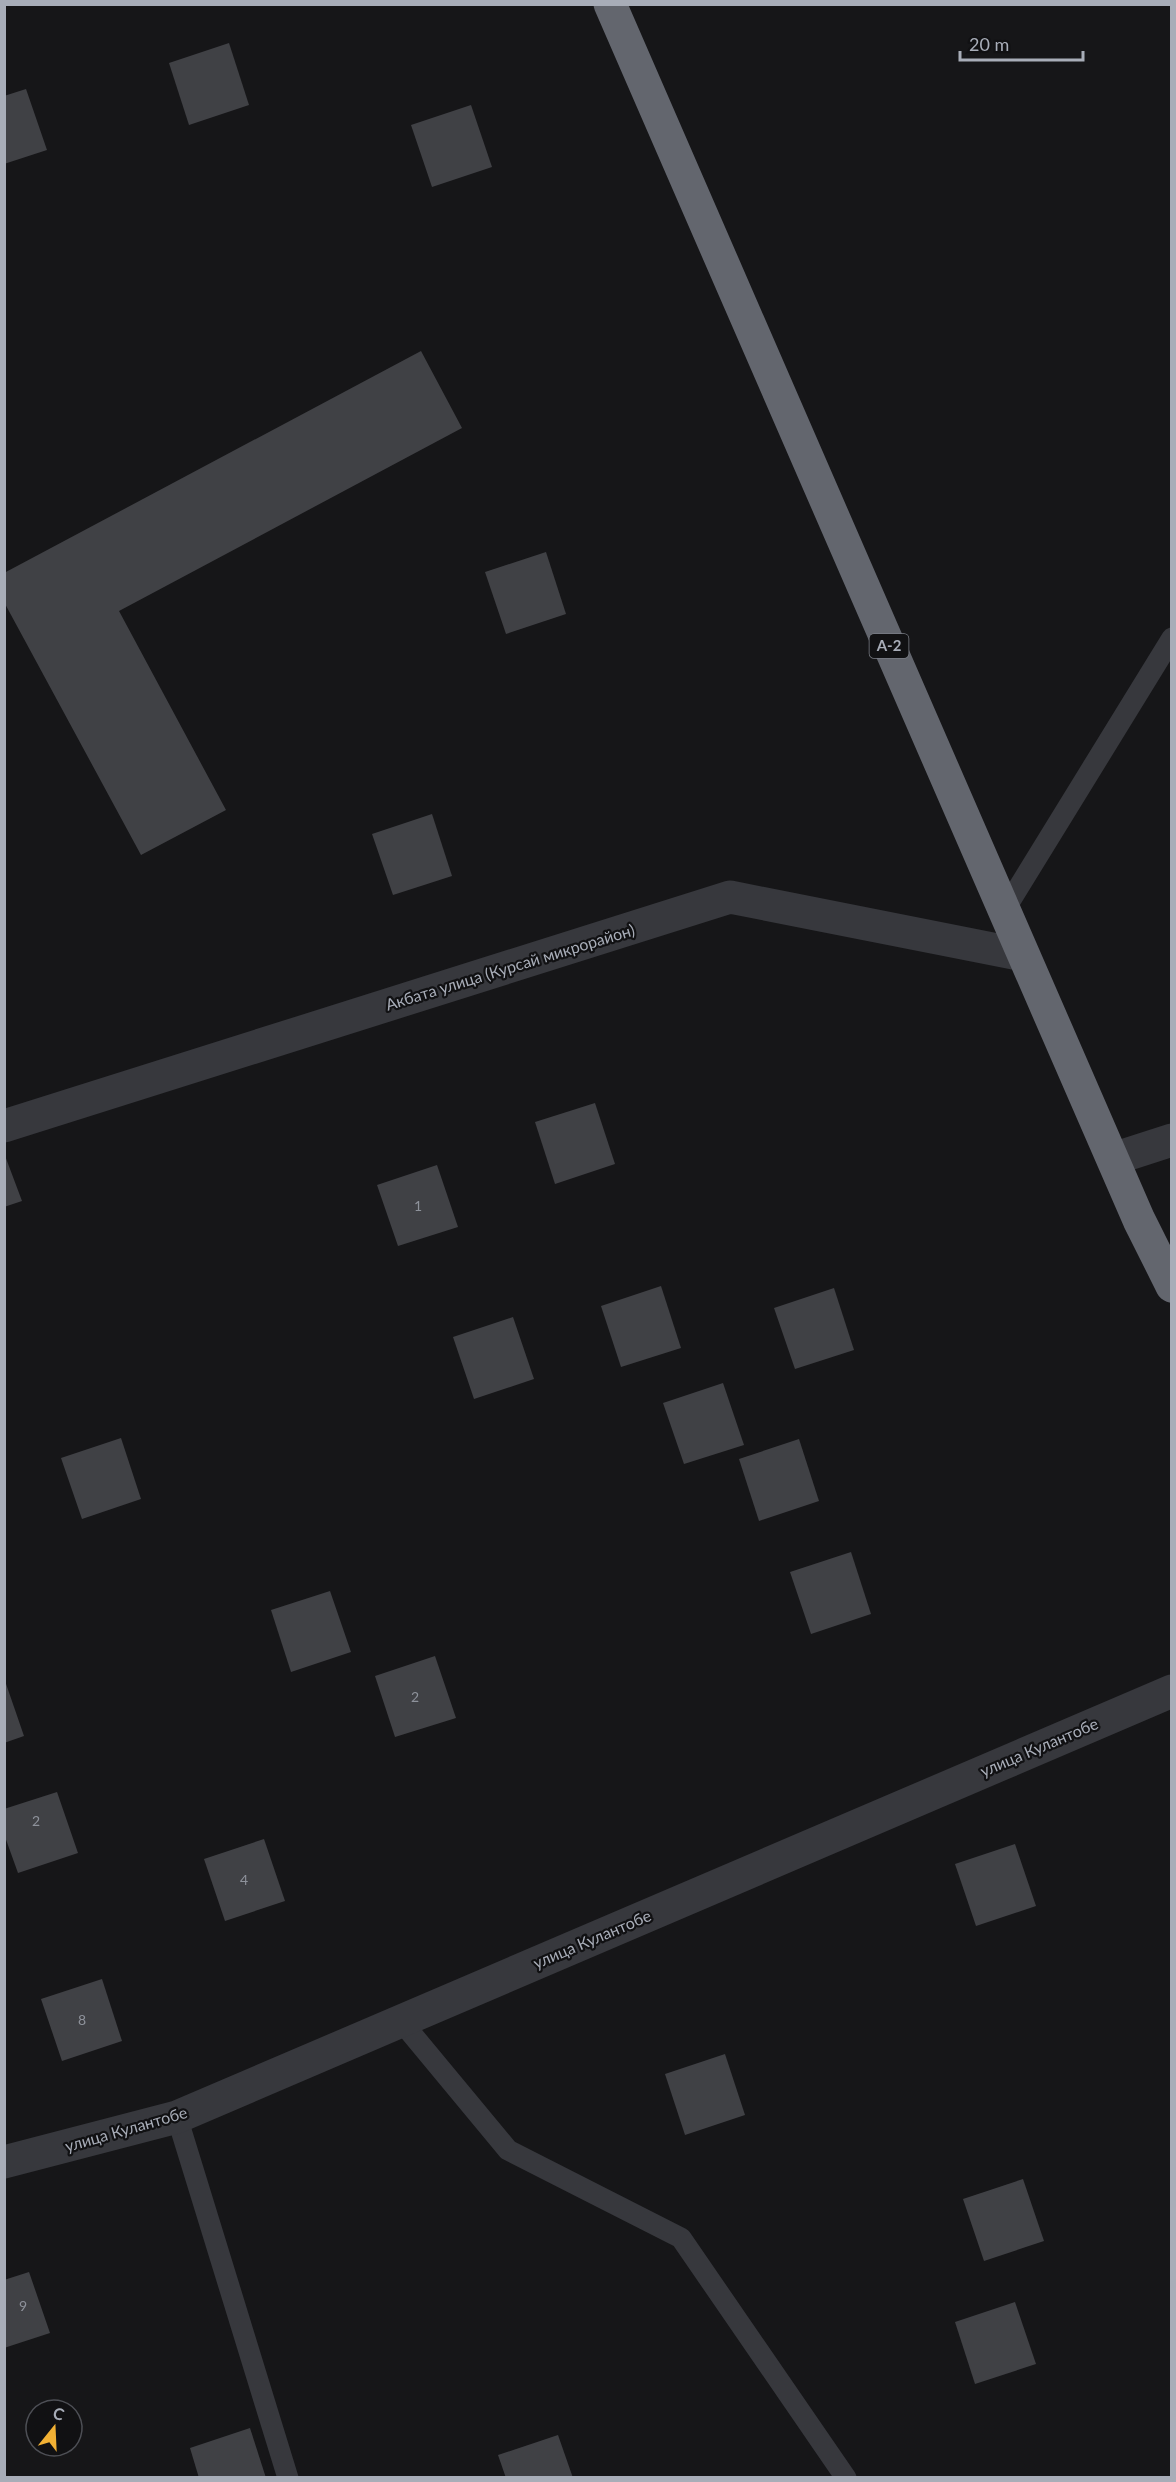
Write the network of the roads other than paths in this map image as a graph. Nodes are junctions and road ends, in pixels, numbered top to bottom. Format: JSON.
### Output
{"nodes":[{"id":1,"x":610,"y":4,"type":"edge"},
{"id":2,"x":1172,"y":638,"type":"edge"},
{"id":3,"x":1004,"y":910,"type":"junction"},
{"id":4,"x":1023,"y":955,"type":"junction"},
{"id":5,"x":4,"y":1126,"type":"edge"},
{"id":6,"x":1172,"y":1140,"type":"edge"},
{"id":7,"x":1113,"y":1159,"type":"junction"},
{"id":8,"x":1172,"y":1286,"type":"edge"},
{"id":9,"x":1172,"y":1691,"type":"edge"},
{"id":10,"x":400,"y":2021,"type":"junction"},
{"id":11,"x":177,"y":2117,"type":"junction"},
{"id":12,"x":4,"y":2162,"type":"edge"},
{"id":13,"x":288,"y":2478,"type":"edge"},
{"id":14,"x":846,"y":2478,"type":"edge"}],
"edges":[{"from":1,"to":3,"type":"highway","number":"A-2"},
{"from":2,"to":3,"type":"lane"},
{"from":3,"to":4,"type":"highway","number":"A-2"},
{"from":4,"to":5,"type":"street","name":"Акбата улица (Курсай микрорайон)"},
{"from":4,"to":7,"type":"highway","number":"A-2"},
{"from":6,"to":7,"type":"street"},
{"from":7,"to":8,"type":"highway","number":"A-2"},
{"from":9,"to":10,"type":"street","name":"улица Кулантобе"},
{"from":10,"to":11,"type":"street","name":"улица Кулантобе"},
{"from":10,"to":14,"type":"lane"},
{"from":11,"to":12,"type":"street","name":"улица Кулантобе"},
{"from":11,"to":13,"type":"lane"}]}
